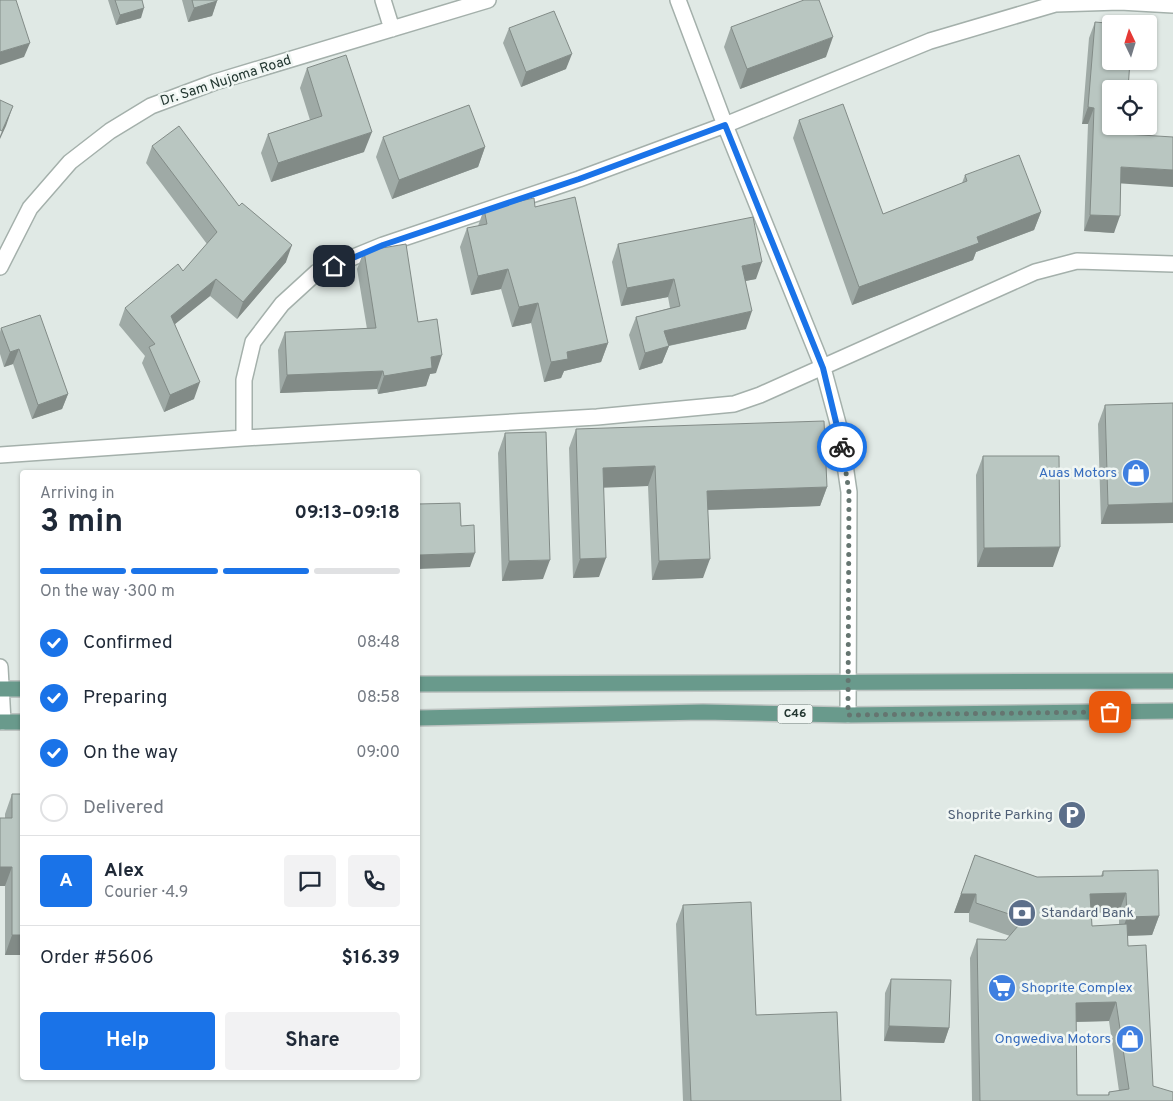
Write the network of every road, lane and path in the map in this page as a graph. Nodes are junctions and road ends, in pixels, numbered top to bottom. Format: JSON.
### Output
{"nodes":[{"id":1,"x":383,"y":0,"type":"edge"},
{"id":2,"x":488,"y":0,"type":"edge"},
{"id":3,"x":678,"y":0,"type":"edge"},
{"id":4,"x":1173,"y":5,"type":"edge"},
{"id":5,"x":392,"y":29,"type":"junction"},
{"id":6,"x":725,"y":125,"type":"junction"},
{"id":7,"x":1173,"y":264,"type":"edge"},
{"id":8,"x":0,"y":267,"type":"edge"},
{"id":9,"x":823,"y":368,"type":"junction"},
{"id":10,"x":244,"y":438,"type":"junction"},
{"id":11,"x":0,"y":455,"type":"edge"},
{"id":12,"x":0,"y":667,"type":"edge"},
{"id":13,"x":1173,"y":681,"type":"edge"},
{"id":14,"x":848,"y":682,"type":"junction"},
{"id":15,"x":420,"y":684,"type":"edge"},
{"id":16,"x":1,"y":689,"type":"edge"},
{"id":17,"x":20,"y":689,"type":"edge"},
{"id":18,"x":1173,"y":711,"type":"edge"},
{"id":19,"x":848,"y":715,"type":"junction"},
{"id":20,"x":420,"y":718,"type":"edge"},
{"id":21,"x":2,"y":722,"type":"edge"},
{"id":22,"x":20,"y":722,"type":"edge"}],
"edges":[{"from":1,"to":5,"type":"street"},
{"from":2,"to":5,"type":"street","name":"Dr. Sam Nujoma Road"},
{"from":3,"to":6,"type":"street"},
{"from":4,"to":6,"type":"street"},
{"from":5,"to":8,"type":"street","name":"Dr. Sam Nujoma Road"},
{"from":6,"to":9,"type":"street"},
{"from":6,"to":10,"type":"street"},
{"from":7,"to":9,"type":"street"},
{"from":9,"to":10,"type":"street"},
{"from":9,"to":14,"type":"street"},
{"from":10,"to":11,"type":"street"},
{"from":12,"to":16,"type":"street"},
{"from":13,"to":14,"type":"main road"},
{"from":14,"to":15,"type":"main road"},
{"from":14,"to":19,"type":"street"},
{"from":16,"to":17,"type":"main road"},
{"from":16,"to":21,"type":"street"},
{"from":18,"to":19,"type":"main road","number":"C46"},
{"from":19,"to":20,"type":"main road","number":"C46"},
{"from":21,"to":22,"type":"main road"}]}
